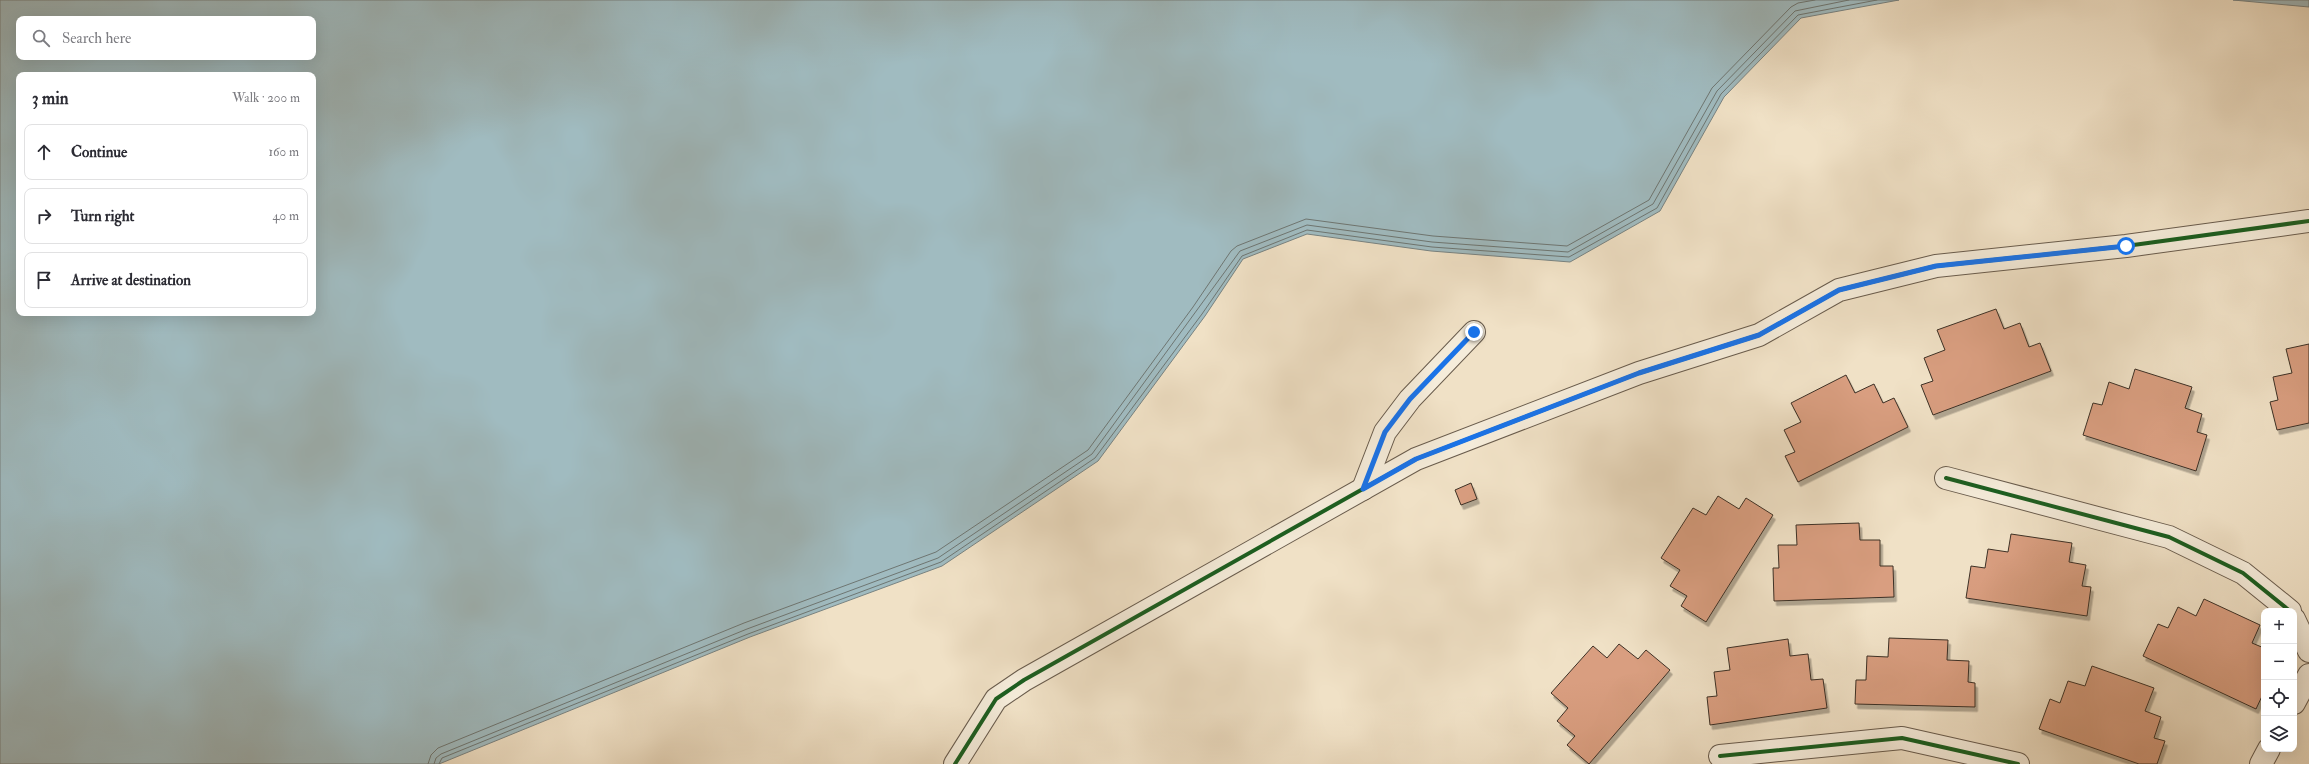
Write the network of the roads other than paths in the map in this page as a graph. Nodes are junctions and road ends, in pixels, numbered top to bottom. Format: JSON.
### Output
{"nodes":[{"id":1,"x":2309,"y":221,"type":"edge"},
{"id":2,"x":1474,"y":332,"type":"dead end"},
{"id":3,"x":1946,"y":478,"type":"dead end"},
{"id":4,"x":1363,"y":489,"type":"junction"},
{"id":5,"x":2286,"y":608,"type":"edge"},
{"id":6,"x":2297,"y":625,"type":"edge"},
{"id":7,"x":2309,"y":651,"type":"edge"},
{"id":8,"x":2309,"y":675,"type":"edge"},
{"id":9,"x":2297,"y":697,"type":"edge"},
{"id":10,"x":2267,"y":752,"type":"edge"},
{"id":11,"x":1720,"y":756,"type":"dead end"},
{"id":12,"x":955,"y":764,"type":"edge"},
{"id":13,"x":2018,"y":764,"type":"edge"},
{"id":14,"x":2261,"y":764,"type":"edge"}],
"edges":[{"from":1,"to":4,"type":"street"},
{"from":2,"to":4,"type":"street"},
{"from":3,"to":5,"type":"street"},
{"from":4,"to":12,"type":"street"},
{"from":6,"to":7,"type":"street"},
{"from":8,"to":9,"type":"street"},
{"from":10,"to":14,"type":"street"},
{"from":11,"to":13,"type":"street"}]}
